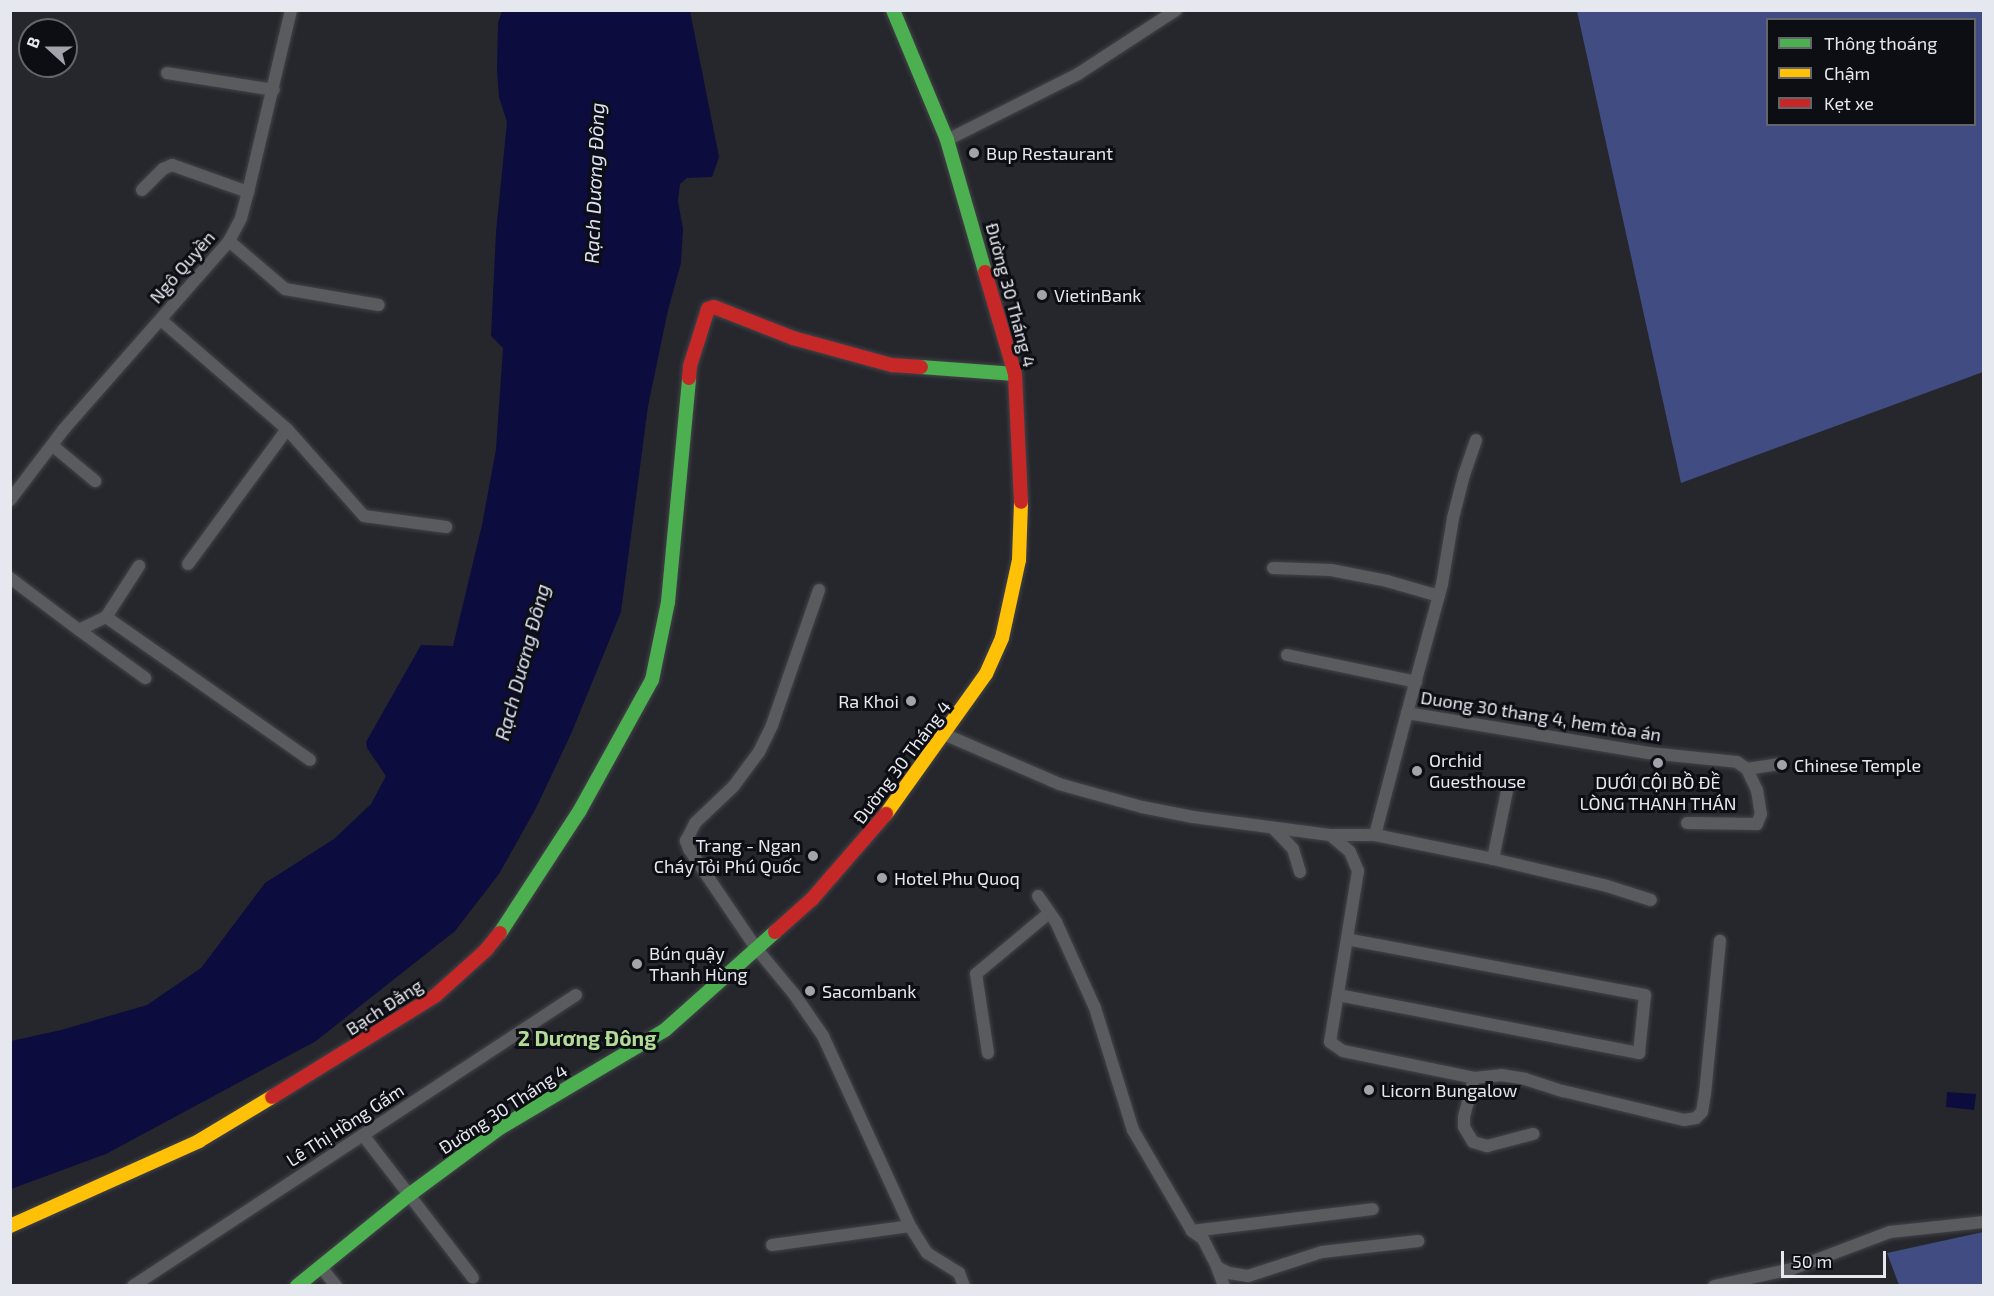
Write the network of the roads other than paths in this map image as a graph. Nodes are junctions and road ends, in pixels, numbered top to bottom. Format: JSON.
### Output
{"nodes":[{"id":1,"x":291,"y":10,"type":"edge"},
{"id":2,"x":893,"y":10,"type":"edge"},
{"id":3,"x":1176,"y":10,"type":"edge"},
{"id":4,"x":166,"y":73,"type":"dead end"},
{"id":5,"x":274,"y":90,"type":"junction"},
{"id":6,"x":947,"y":140,"type":"junction"},
{"id":7,"x":142,"y":190,"type":"dead end"},
{"id":8,"x":248,"y":192,"type":"junction"},
{"id":9,"x":229,"y":241,"type":"junction"},
{"id":10,"x":379,"y":306,"type":"dead end"},
{"id":11,"x":160,"y":320,"type":"junction"},
{"id":12,"x":1015,"y":374,"type":"junction"},
{"id":13,"x":287,"y":429,"type":"junction"},
{"id":14,"x":1476,"y":440,"type":"dead end"},
{"id":15,"x":53,"y":446,"type":"junction"},
{"id":16,"x":95,"y":481,"type":"dead end"},
{"id":17,"x":10,"y":500,"type":"edge"},
{"id":18,"x":446,"y":527,"type":"dead end"},
{"id":19,"x":188,"y":564,"type":"dead end"},
{"id":20,"x":139,"y":566,"type":"dead end"},
{"id":21,"x":1273,"y":568,"type":"dead end"},
{"id":22,"x":10,"y":578,"type":"edge"},
{"id":23,"x":819,"y":590,"type":"dead end"},
{"id":24,"x":1439,"y":596,"type":"junction"},
{"id":25,"x":106,"y":617,"type":"junction"},
{"id":26,"x":79,"y":630,"type":"junction"},
{"id":27,"x":1287,"y":655,"type":"dead end"},
{"id":28,"x":145,"y":678,"type":"dead end"},
{"id":29,"x":1416,"y":682,"type":"junction"},
{"id":30,"x":1407,"y":713,"type":"junction"},
{"id":31,"x":946,"y":735,"type":"junction"},
{"id":32,"x":310,"y":760,"type":"dead end"},
{"id":33,"x":1777,"y":764,"type":"dead end"},
{"id":34,"x":1747,"y":769,"type":"junction"},
{"id":35,"x":1508,"y":786,"type":"dead end"},
{"id":36,"x":1686,"y":823,"type":"dead end"},
{"id":37,"x":1273,"y":828,"type":"junction"},
{"id":38,"x":1330,"y":835,"type":"junction"},
{"id":39,"x":1375,"y":835,"type":"junction"},
{"id":40,"x":1493,"y":859,"type":"junction"},
{"id":41,"x":1299,"y":872,"type":"dead end"},
{"id":42,"x":1038,"y":896,"type":"dead end"},
{"id":43,"x":1651,"y":900,"type":"dead end"},
{"id":44,"x":1049,"y":913,"type":"junction"},
{"id":45,"x":1347,"y":939,"type":"junction"},
{"id":46,"x":1720,"y":941,"type":"dead end"},
{"id":47,"x":756,"y":948,"type":"junction"},
{"id":48,"x":576,"y":995,"type":"dead end"},
{"id":49,"x":1338,"y":995,"type":"junction"},
{"id":50,"x":988,"y":1053,"type":"dead end"},
{"id":51,"x":1474,"y":1078,"type":"junction"},
{"id":52,"x":1533,"y":1134,"type":"dead end"},
{"id":53,"x":363,"y":1135,"type":"junction"},
{"id":54,"x":409,"y":1195,"type":"junction"},
{"id":55,"x":1372,"y":1209,"type":"dead end"},
{"id":56,"x":1983,"y":1222,"type":"edge"},
{"id":57,"x":10,"y":1226,"type":"edge"},
{"id":58,"x":910,"y":1226,"type":"junction"},
{"id":59,"x":1192,"y":1231,"type":"junction"},
{"id":60,"x":1418,"y":1241,"type":"dead end"},
{"id":61,"x":771,"y":1245,"type":"dead end"},
{"id":62,"x":320,"y":1266,"type":"junction"},
{"id":63,"x":1217,"y":1267,"type":"junction"},
{"id":64,"x":473,"y":1278,"type":"dead end"},
{"id":65,"x":133,"y":1286,"type":"edge"},
{"id":66,"x":297,"y":1286,"type":"edge"},
{"id":67,"x":336,"y":1286,"type":"edge"},
{"id":68,"x":964,"y":1286,"type":"edge"},
{"id":69,"x":1224,"y":1286,"type":"edge"},
{"id":70,"x":1714,"y":1286,"type":"edge"}],
"edges":[{"from":1,"to":5,"type":"street","name":"Ngô Quyền"},
{"from":2,"to":6,"type":"main road","name":"Đường 30 Tháng 4"},
{"from":3,"to":6,"type":"street"},
{"from":4,"to":5,"type":"street"},
{"from":5,"to":8,"type":"street","name":"Ngô Quyền"},
{"from":6,"to":12,"type":"main road","name":"Đường 30 Tháng 4"},
{"from":7,"to":8,"type":"street"},
{"from":8,"to":9,"type":"street","name":"Ngô Quyền"},
{"from":9,"to":10,"type":"street"},
{"from":9,"to":11,"type":"street","name":"Ngô Quyền"},
{"from":11,"to":13,"type":"street"},
{"from":11,"to":15,"type":"street","name":"Ngô Quyền"},
{"from":12,"to":31,"type":"main road","name":"Đường 30 Tháng 4"},
{"from":12,"to":57,"type":"main road","name":"Bạch Đằng"},
{"from":13,"to":18,"type":"street"},
{"from":13,"to":19,"type":"street"},
{"from":14,"to":24,"type":"street"},
{"from":15,"to":16,"type":"street"},
{"from":15,"to":17,"type":"street","name":"Ngô Quyền"},
{"from":20,"to":25,"type":"street"},
{"from":21,"to":24,"type":"street"},
{"from":22,"to":26,"type":"street"},
{"from":23,"to":47,"type":"street"},
{"from":24,"to":29,"type":"street"},
{"from":25,"to":26,"type":"street"},
{"from":25,"to":32,"type":"street"},
{"from":26,"to":28,"type":"street"},
{"from":27,"to":29,"type":"street"},
{"from":29,"to":30,"type":"street"},
{"from":30,"to":34,"type":"street","name":"Duong 30 thang 4, hem tòa án"},
{"from":30,"to":39,"type":"street","name":"Duong 30 thang 4, hem tòa án"},
{"from":31,"to":37,"type":"street"},
{"from":31,"to":47,"type":"main road","name":"Đường 30 Tháng 4"},
{"from":33,"to":34,"type":"street"},
{"from":34,"to":36,"type":"street"},
{"from":35,"to":40,"type":"street"},
{"from":37,"to":38,"type":"street"},
{"from":37,"to":41,"type":"street"},
{"from":38,"to":39,"type":"street"},
{"from":38,"to":45,"type":"street"},
{"from":39,"to":40,"type":"street"},
{"from":40,"to":43,"type":"street"},
{"from":42,"to":44,"type":"street"},
{"from":44,"to":50,"type":"street"},
{"from":44,"to":59,"type":"street"},
{"from":45,"to":49,"type":"street"},
{"from":45,"to":49,"type":"street"},
{"from":46,"to":51,"type":"street"},
{"from":47,"to":54,"type":"main road","name":"Đường 30 Tháng 4"},
{"from":47,"to":58,"type":"street"},
{"from":48,"to":53,"type":"street","name":"Lê Thị Hồng Gấm"},
{"from":49,"to":51,"type":"street"},
{"from":51,"to":52,"type":"street"},
{"from":53,"to":54,"type":"street"},
{"from":53,"to":65,"type":"street","name":"Lê Thị Hồng Gấm"},
{"from":54,"to":62,"type":"main road","name":"Đường 30 Tháng 4"},
{"from":54,"to":64,"type":"street"},
{"from":55,"to":59,"type":"street"},
{"from":56,"to":70,"type":"street"},
{"from":58,"to":61,"type":"street"},
{"from":58,"to":68,"type":"street"},
{"from":59,"to":63,"type":"street"},
{"from":60,"to":63,"type":"street"},
{"from":62,"to":66,"type":"main road","name":"Đường 30 Tháng 4"},
{"from":62,"to":67,"type":"street"},
{"from":63,"to":69,"type":"street"}]}
